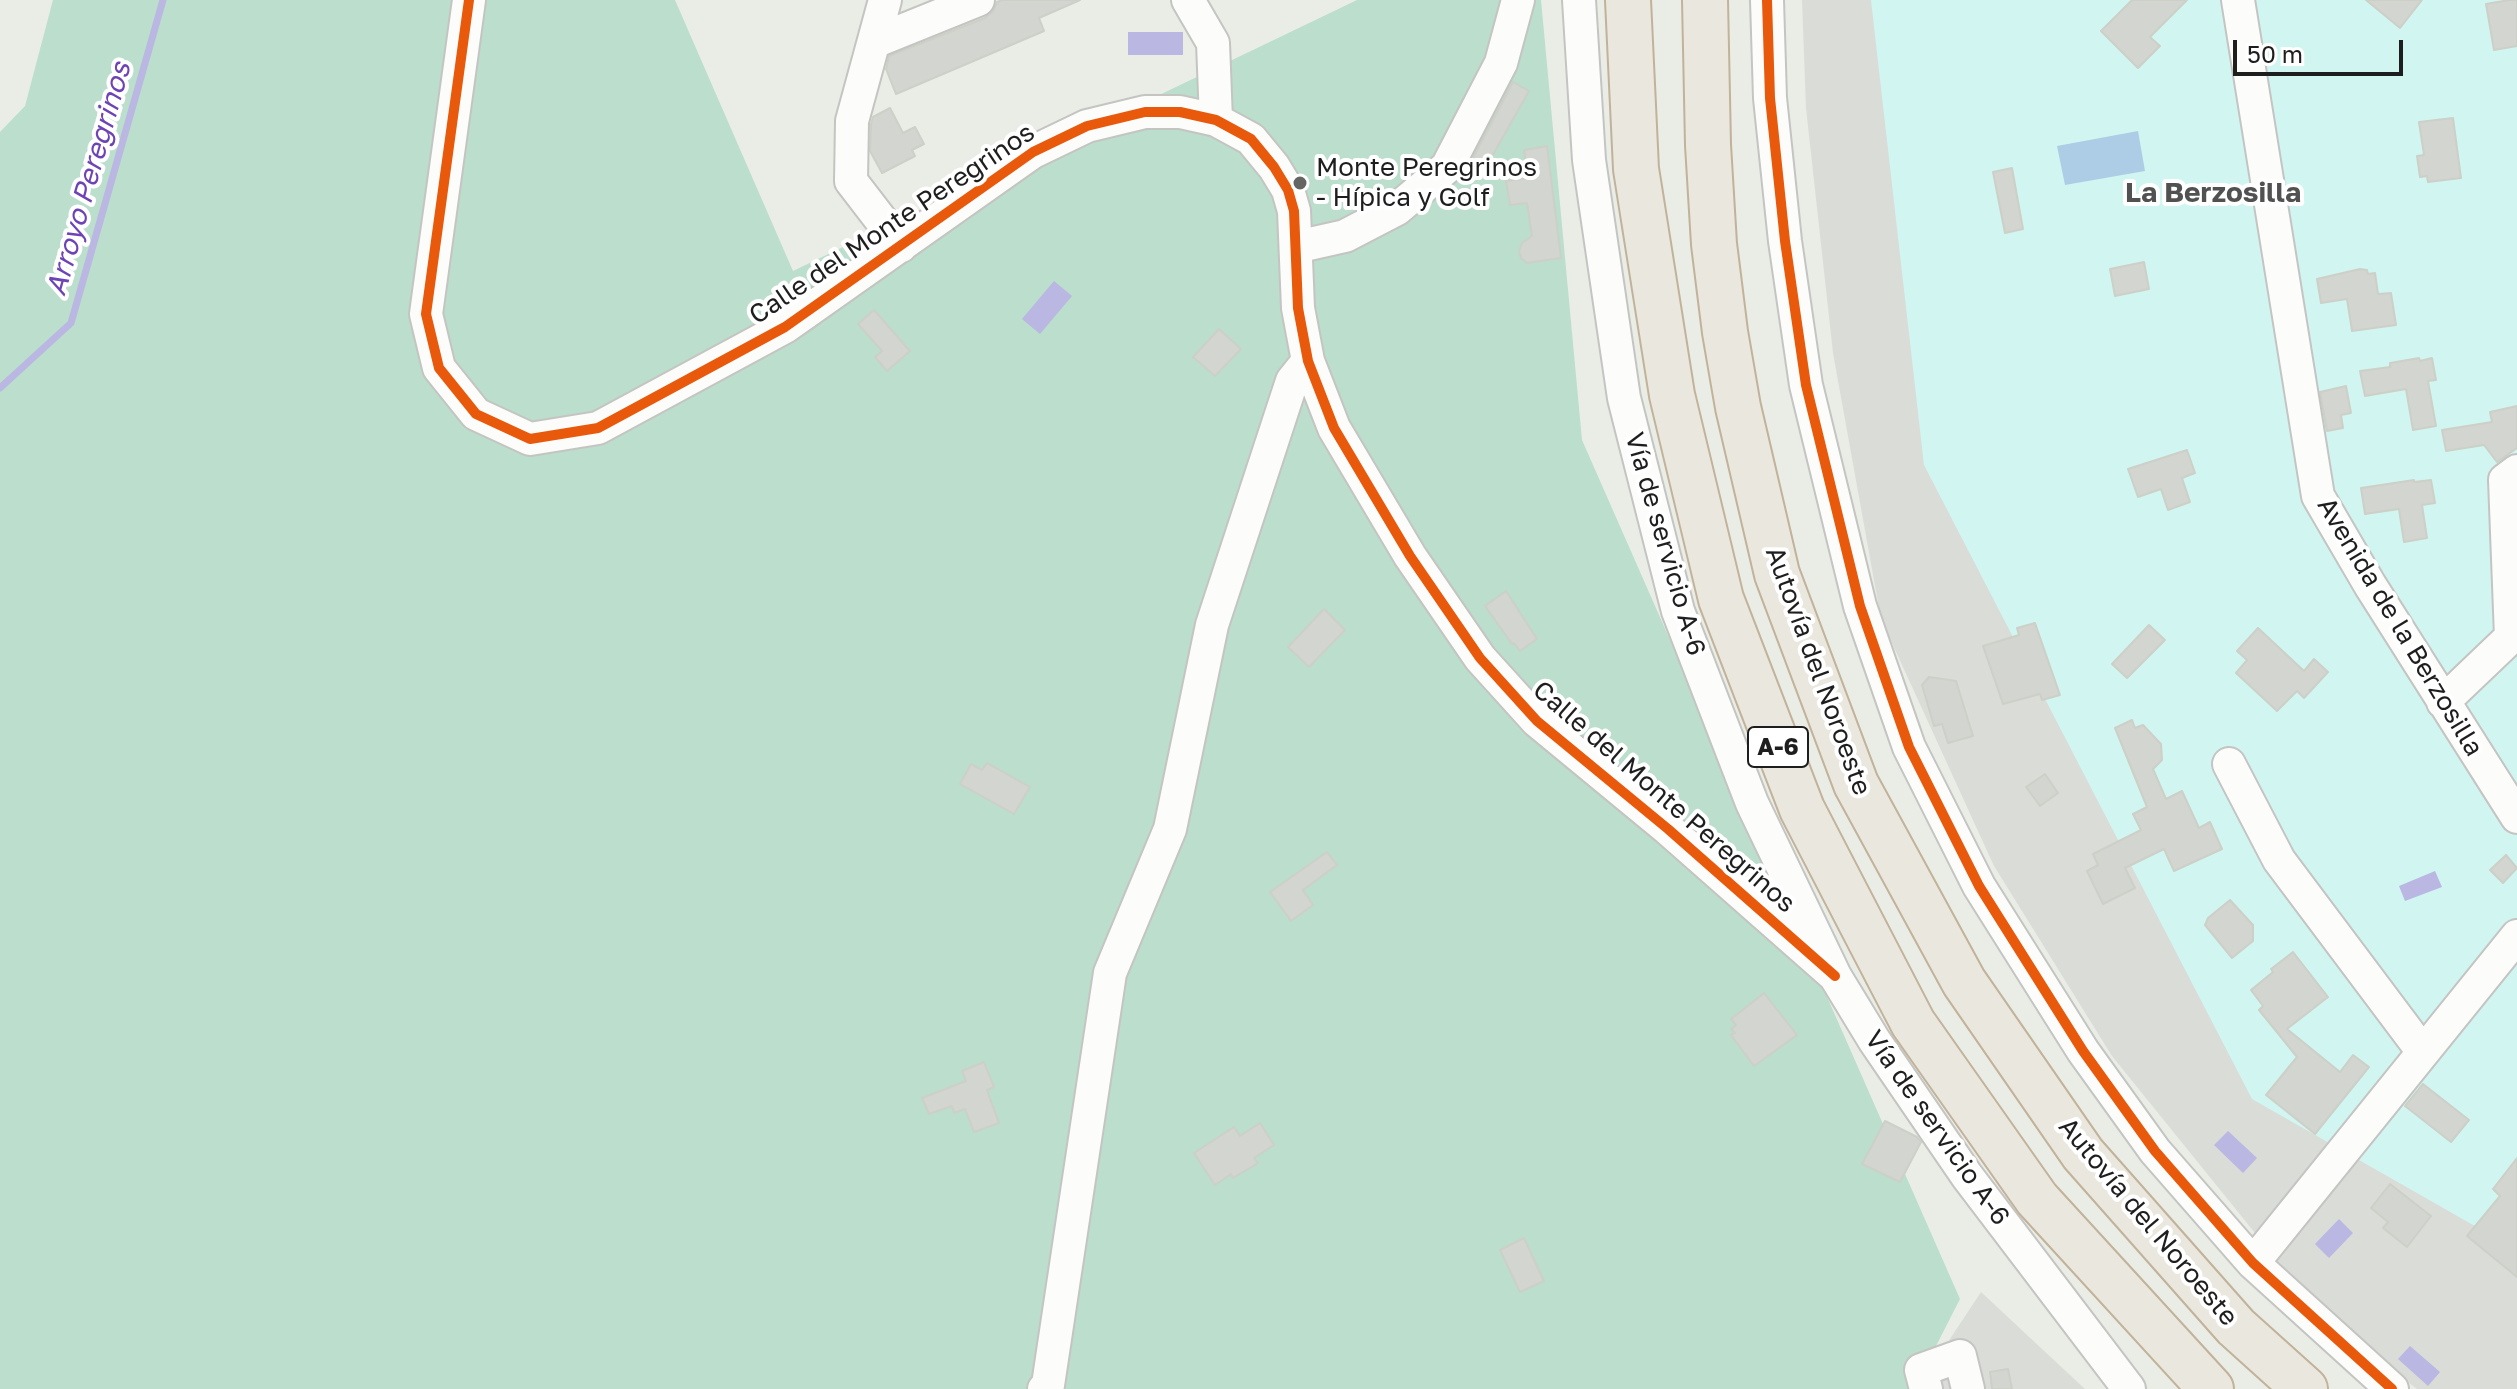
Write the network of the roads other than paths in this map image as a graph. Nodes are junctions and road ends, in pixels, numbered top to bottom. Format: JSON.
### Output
{"nodes":[{"id":1,"x":469,"y":0,"type":"edge"},
{"id":2,"x":885,"y":0,"type":"edge"},
{"id":3,"x":978,"y":0,"type":"edge"},
{"id":4,"x":1188,"y":0,"type":"edge"},
{"id":5,"x":1518,"y":0,"type":"edge"},
{"id":6,"x":1579,"y":0,"type":"edge"},
{"id":7,"x":1628,"y":0,"type":"edge"},
{"id":8,"x":1705,"y":0,"type":"edge"},
{"id":9,"x":1734,"y":0,"type":"edge"},
{"id":10,"x":1767,"y":0,"type":"edge"},
{"id":11,"x":2238,"y":0,"type":"edge"},
{"id":12,"x":874,"y":42,"type":"junction"},
{"id":13,"x":1216,"y":120,"type":"junction"},
{"id":14,"x":901,"y":246,"type":"junction"},
{"id":15,"x":1296,"y":247,"type":"junction"},
{"id":16,"x":1725,"y":332,"type":"junction"},
{"id":17,"x":1308,"y":361,"type":"junction"},
{"id":18,"x":2517,"y":471,"type":"edge"},
{"id":19,"x":2514,"y":637,"type":"edge"},
{"id":20,"x":2443,"y":702,"type":"junction"},
{"id":21,"x":2229,"y":764,"type":"dead end"},
{"id":22,"x":2517,"y":817,"type":"edge"},
{"id":23,"x":2517,"y":936,"type":"edge"},
{"id":24,"x":1835,"y":976,"type":"junction"},
{"id":25,"x":2423,"y":1052,"type":"junction"},
{"id":26,"x":2253,"y":1263,"type":"junction"},
{"id":27,"x":2049,"y":1284,"type":"junction"},
{"id":28,"x":1044,"y":1389,"type":"edge"},
{"id":29,"x":1926,"y":1389,"type":"edge"},
{"id":30,"x":1968,"y":1389,"type":"edge"},
{"id":31,"x":2129,"y":1389,"type":"edge"},
{"id":32,"x":2148,"y":1389,"type":"edge"},
{"id":33,"x":2211,"y":1389,"type":"edge"},
{"id":34,"x":2305,"y":1389,"type":"edge"},
{"id":35,"x":2392,"y":1389,"type":"edge"}],
"edges":[{"from":1,"to":14,"type":"street","name":"Calle del Monte Peregrinos"},
{"from":2,"to":12,"type":"street"},
{"from":3,"to":12,"type":"street"},
{"from":4,"to":13,"type":"street"},
{"from":5,"to":15,"type":"street"},
{"from":6,"to":24,"type":"street","name":"Vía de servicio A-6"},
{"from":7,"to":33,"type":"highway","number":"A-6"},
{"from":8,"to":16,"type":"highway","name":"Autovía del Noroeste","number":"A-6"},
{"from":9,"to":16,"type":"highway"},
{"from":10,"to":26,"type":"street"},
{"from":11,"to":20,"type":"street","name":"Avenida de la Berzosilla"},
{"from":12,"to":14,"type":"street"},
{"from":13,"to":14,"type":"street","name":"Calle del Monte Peregrinos"},
{"from":13,"to":15,"type":"street","name":"Calle del Monte Peregrinos"},
{"from":15,"to":17,"type":"street","name":"Calle del Monte Peregrinos"},
{"from":16,"to":34,"type":"highway","name":"Autovía del Noroeste","number":"A-6"},
{"from":17,"to":24,"type":"street","name":"Calle del Monte Peregrinos"},
{"from":17,"to":28,"type":"street"},
{"from":18,"to":19,"type":"street"},
{"from":19,"to":20,"type":"street"},
{"from":20,"to":22,"type":"street","name":"Avenida de la Berzosilla"},
{"from":21,"to":25,"type":"street"},
{"from":23,"to":25,"type":"street"},
{"from":24,"to":27,"type":"street","name":"Vía de servicio A-6"},
{"from":25,"to":26,"type":"street"},
{"from":26,"to":35,"type":"street"},
{"from":27,"to":31,"type":"street"},
{"from":27,"to":32,"type":"street"},
{"from":29,"to":30,"type":"street"}]}
